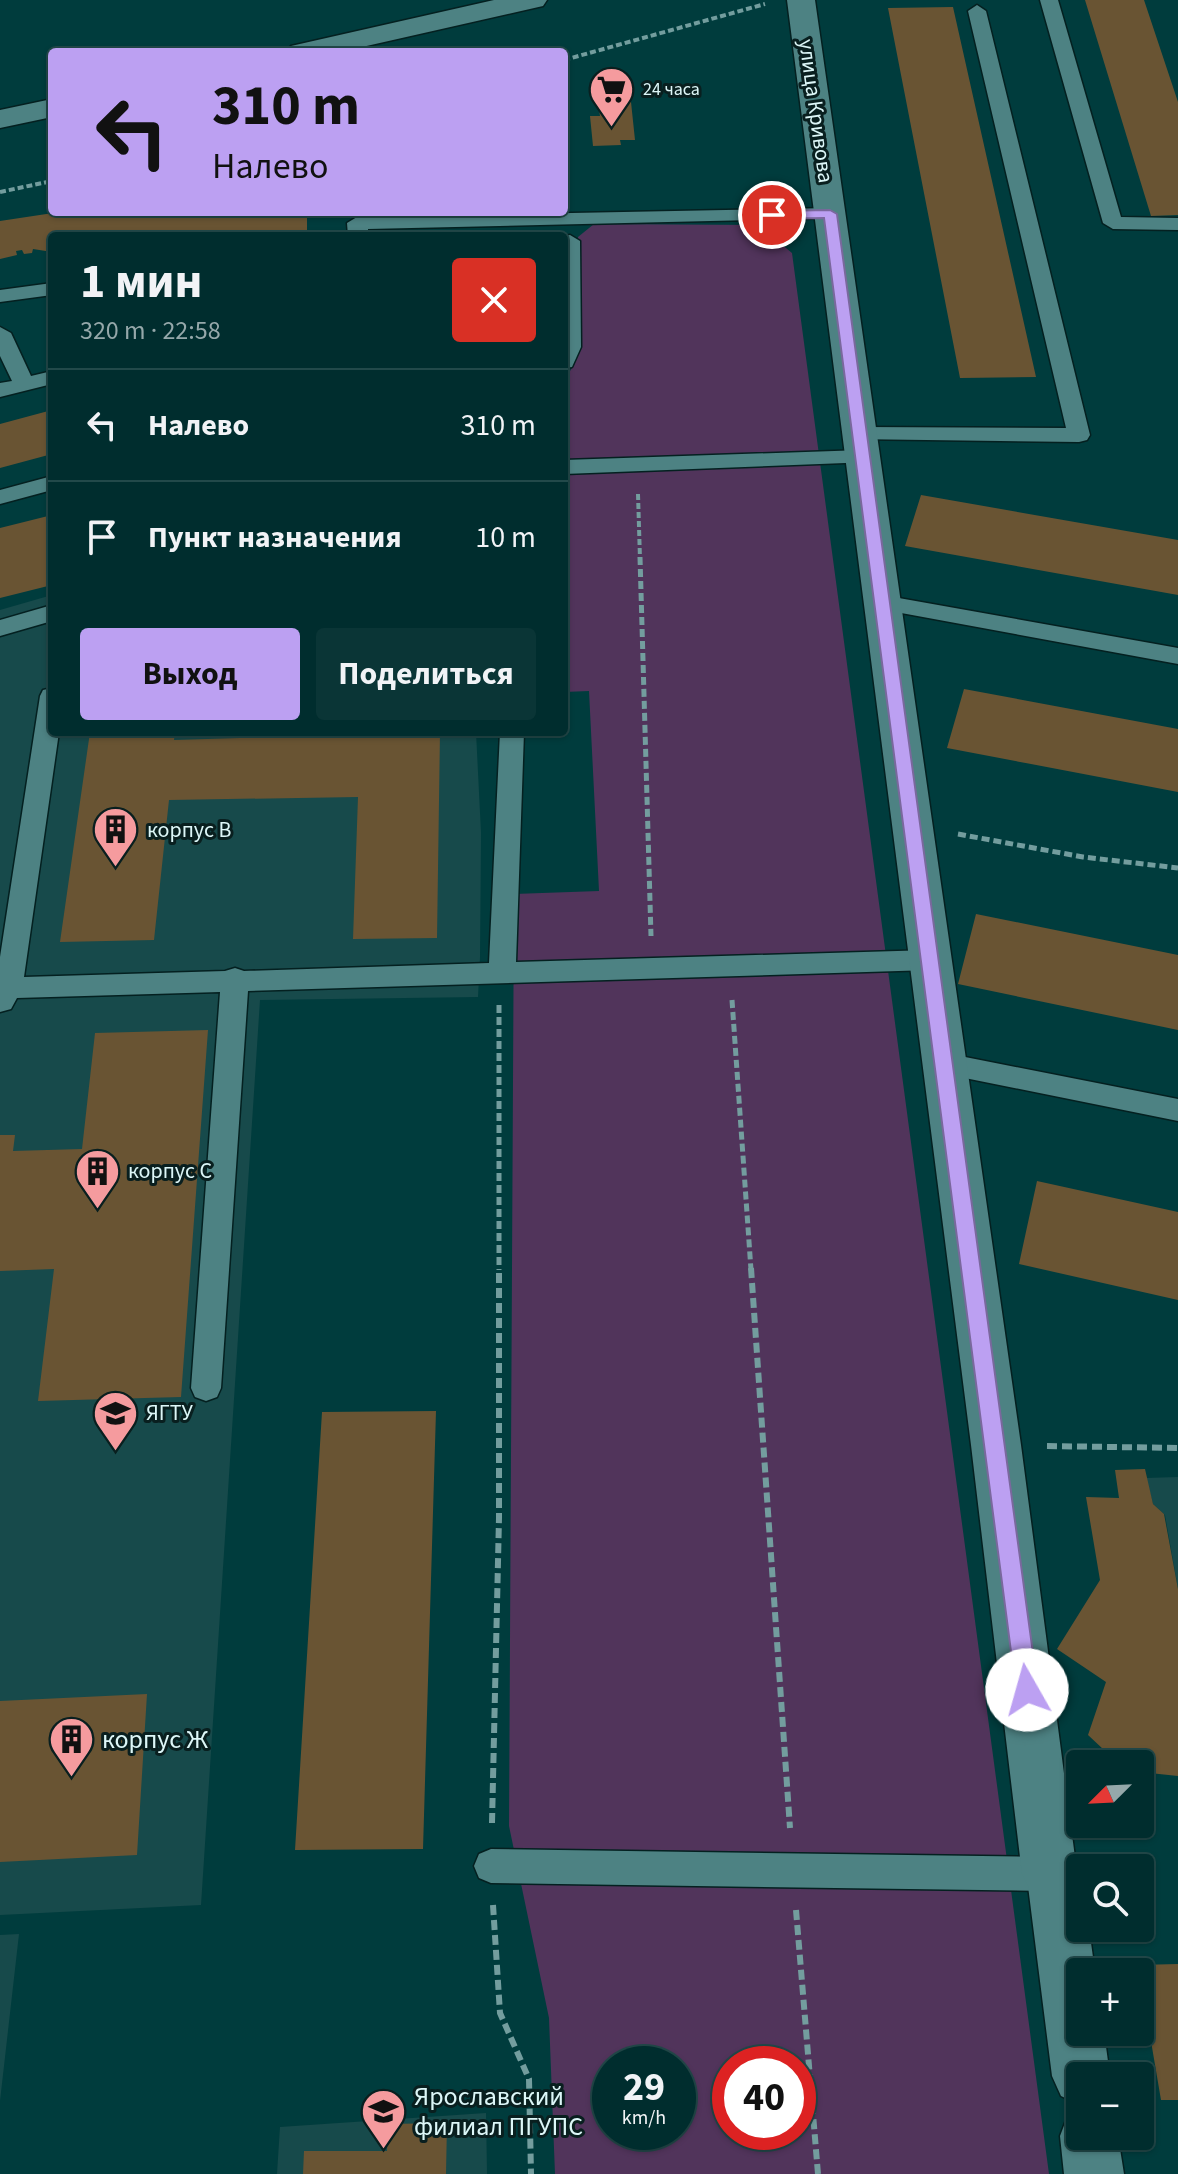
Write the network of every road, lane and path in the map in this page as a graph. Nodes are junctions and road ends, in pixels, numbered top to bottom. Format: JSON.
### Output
{"nodes":[{"id":1,"x":533,"y":0,"type":"edge"},
{"id":2,"x":777,"y":0,"type":"edge"},
{"id":3,"x":801,"y":0,"type":"edge"},
{"id":4,"x":1049,"y":0,"type":"edge"},
{"id":5,"x":977,"y":11,"type":"dead end"},
{"id":6,"x":319,"y":48,"type":"edge"},
{"id":7,"x":568,"y":59,"type":"edge"},
{"id":8,"x":48,"y":109,"type":"edge"},
{"id":9,"x":0,"y":119,"type":"edge"},
{"id":10,"x":48,"y":182,"type":"edge"},
{"id":11,"x":0,"y":192,"type":"edge"},
{"id":12,"x":830,"y":214,"type":"junction"},
{"id":13,"x":1178,"y":224,"type":"edge"},
{"id":14,"x":358,"y":232,"type":"edge"},
{"id":15,"x":530,"y":232,"type":"edge"},
{"id":16,"x":568,"y":234,"type":"edge"},
{"id":17,"x":48,"y":290,"type":"edge"},
{"id":18,"x":0,"y":296,"type":"edge"},
{"id":19,"x":0,"y":333,"type":"edge"},
{"id":20,"x":568,"y":352,"type":"edge"},
{"id":21,"x":48,"y":378,"type":"edge"},
{"id":22,"x":24,"y":384,"type":"junction"},
{"id":23,"x":0,"y":390,"type":"edge"},
{"id":24,"x":861,"y":445,"type":"junction"},
{"id":25,"x":637,"y":465,"type":"junction"},
{"id":26,"x":568,"y":467,"type":"edge"},
{"id":27,"x":48,"y":484,"type":"edge"},
{"id":28,"x":0,"y":497,"type":"edge"},
{"id":29,"x":882,"y":603,"type":"junction"},
{"id":30,"x":48,"y":614,"type":"edge"},
{"id":31,"x":0,"y":628,"type":"edge"},
{"id":32,"x":1178,"y":656,"type":"edge"},
{"id":33,"x":48,"y":720,"type":"edge"},
{"id":34,"x":512,"y":736,"type":"edge"},
{"id":35,"x":954,"y":833,"type":"dead end"},
{"id":36,"x":1178,"y":868,"type":"edge"},
{"id":37,"x":931,"y":960,"type":"junction"},
{"id":38,"x":730,"y":967,"type":"junction"},
{"id":39,"x":652,"y":969,"type":"junction"},
{"id":40,"x":502,"y":975,"type":"junction"},
{"id":41,"x":235,"y":978,"type":"junction"},
{"id":42,"x":3,"y":993,"type":"edge"},
{"id":43,"x":945,"y":1064,"type":"junction"},
{"id":44,"x":1178,"y":1110,"type":"edge"},
{"id":45,"x":206,"y":1388,"type":"dead end"},
{"id":46,"x":996,"y":1445,"type":"junction"},
{"id":47,"x":1178,"y":1448,"type":"edge"},
{"id":48,"x":491,"y":1866,"type":"junction"},
{"id":49,"x":793,"y":1872,"type":"junction"},
{"id":50,"x":1050,"y":1874,"type":"junction"},
{"id":51,"x":1079,"y":2062,"type":"edge"},
{"id":52,"x":1091,"y":2150,"type":"edge"},
{"id":53,"x":531,"y":2174,"type":"edge"},
{"id":54,"x":818,"y":2174,"type":"edge"},
{"id":55,"x":1094,"y":2174,"type":"edge"}],
"edges":[{"from":1,"to":6,"type":"street"},
{"from":2,"to":7,"type":"path"},
{"from":3,"to":12,"type":"street","name":"улица Кривова"},
{"from":4,"to":13,"type":"lane"},
{"from":5,"to":24,"type":"lane"},
{"from":8,"to":9,"type":"street"},
{"from":10,"to":11,"type":"path"},
{"from":12,"to":16,"type":"lane"},
{"from":12,"to":24,"type":"street","name":"улица Кривова"},
{"from":14,"to":15,"type":"lane"},
{"from":16,"to":20,"type":"lane"},
{"from":17,"to":18,"type":"lane"},
{"from":19,"to":22,"type":"lane"},
{"from":21,"to":22,"type":"lane"},
{"from":22,"to":23,"type":"lane"},
{"from":24,"to":25,"type":"lane"},
{"from":24,"to":29,"type":"street","name":"улица Кривова"},
{"from":25,"to":26,"type":"lane"},
{"from":25,"to":39,"type":"path"},
{"from":27,"to":28,"type":"lane"},
{"from":29,"to":32,"type":"lane"},
{"from":29,"to":37,"type":"street","name":"улица Кривова"},
{"from":30,"to":31,"type":"lane"},
{"from":33,"to":42,"type":"lane"},
{"from":34,"to":40,"type":"lane"},
{"from":35,"to":36,"type":"path"},
{"from":37,"to":38,"type":"lane"},
{"from":37,"to":43,"type":"street","name":"улица Кривова"},
{"from":38,"to":39,"type":"lane"},
{"from":38,"to":49,"type":"path"},
{"from":39,"to":40,"type":"lane"},
{"from":40,"to":41,"type":"lane"},
{"from":40,"to":48,"type":"path"},
{"from":41,"to":42,"type":"lane"},
{"from":41,"to":45,"type":"lane"},
{"from":43,"to":44,"type":"lane"},
{"from":43,"to":46,"type":"street","name":"улица Кривова"},
{"from":46,"to":47,"type":"path"},
{"from":46,"to":50,"type":"street","name":"улица Кривова"},
{"from":48,"to":49,"type":"lane"},
{"from":48,"to":53,"type":"path"},
{"from":49,"to":50,"type":"lane"},
{"from":49,"to":54,"type":"path"},
{"from":50,"to":51,"type":"street","name":"улица Кривова"},
{"from":52,"to":55,"type":"street"}]}
